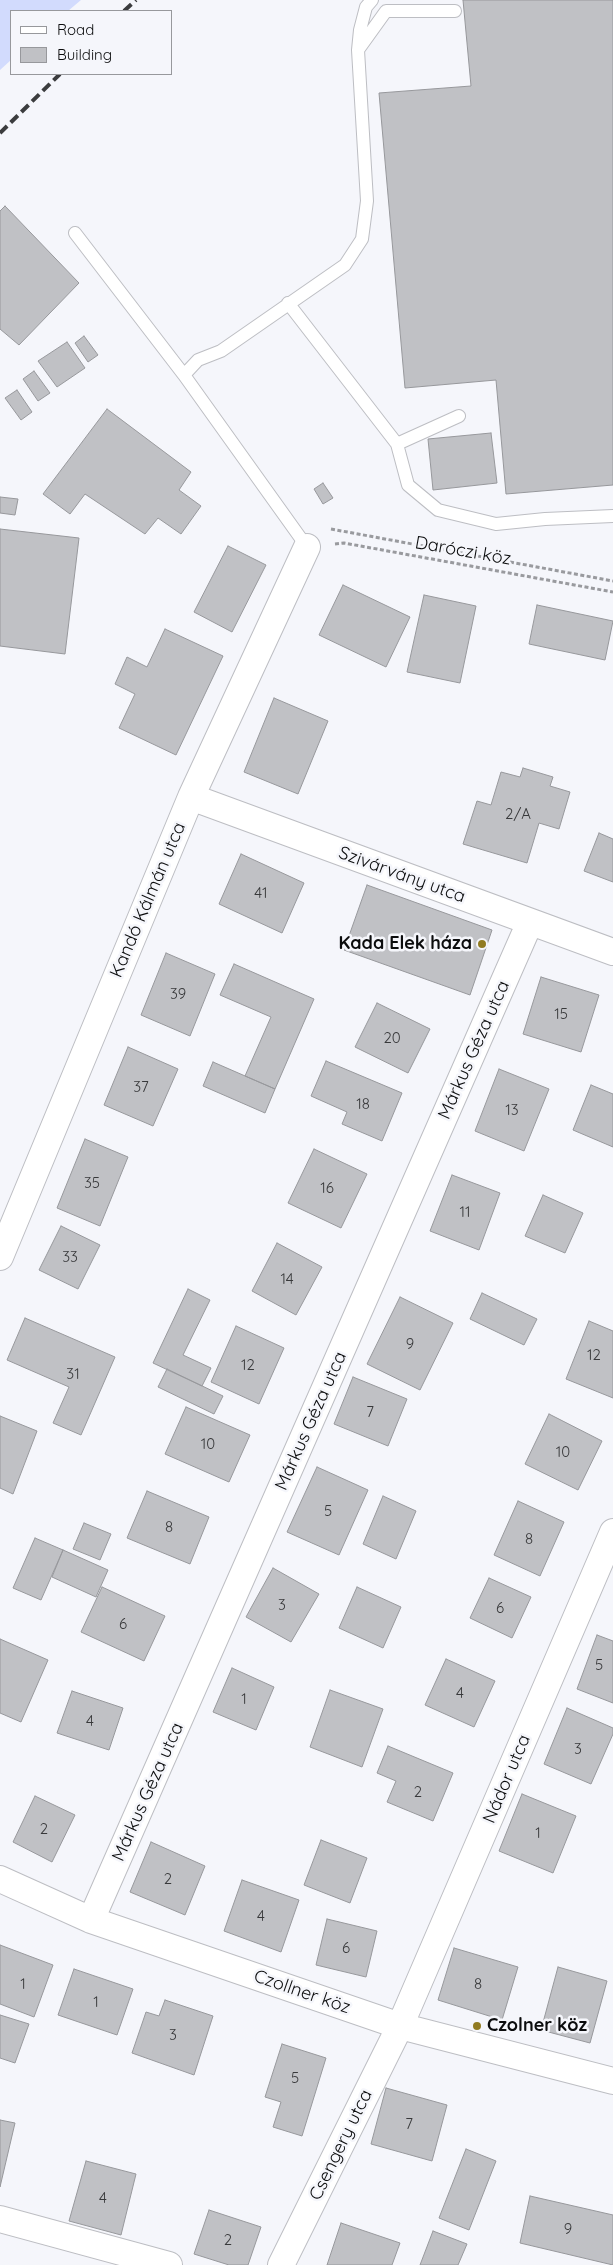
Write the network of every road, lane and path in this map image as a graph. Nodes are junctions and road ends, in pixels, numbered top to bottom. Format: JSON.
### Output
{"nodes":[{"id":1,"x":372,"y":0,"type":"edge"},
{"id":2,"x":455,"y":11,"type":"dead end"},
{"id":3,"x":358,"y":50,"type":"junction"},
{"id":4,"x":75,"y":233,"type":"dead end"},
{"id":5,"x":288,"y":303,"type":"junction"},
{"id":6,"x":184,"y":375,"type":"junction"},
{"id":7,"x":459,"y":416,"type":"dead end"},
{"id":8,"x":397,"y":444,"type":"junction"},
{"id":9,"x":613,"y":516,"type":"edge"},
{"id":10,"x":315,"y":537,"type":"junction"},
{"id":11,"x":613,"y":581,"type":"edge"},
{"id":12,"x":613,"y":592,"type":"edge"},
{"id":13,"x":191,"y":797,"type":"junction"},
{"id":14,"x":530,"y":922,"type":"junction"},
{"id":15,"x":613,"y":952,"type":"edge"},
{"id":16,"x":0,"y":1257,"type":"edge"},
{"id":17,"x":613,"y":1532,"type":"edge"},
{"id":18,"x":0,"y":1879,"type":"edge"},
{"id":19,"x":91,"y":1920,"type":"junction"},
{"id":20,"x":400,"y":2026,"type":"junction"},
{"id":21,"x":613,"y":2080,"type":"edge"},
{"id":22,"x":0,"y":2219,"type":"edge"},
{"id":23,"x":169,"y":2265,"type":"edge"},
{"id":24,"x":281,"y":2265,"type":"edge"}],
"edges":[{"from":1,"to":3,"type":"lane"},
{"from":2,"to":3,"type":"lane"},
{"from":3,"to":5,"type":"lane"},
{"from":4,"to":6,"type":"lane"},
{"from":5,"to":6,"type":"lane"},
{"from":5,"to":8,"type":"lane"},
{"from":6,"to":10,"type":"lane"},
{"from":7,"to":8,"type":"lane"},
{"from":8,"to":9,"type":"lane"},
{"from":10,"to":11,"type":"path","name":"Daróczi köz"},
{"from":10,"to":12,"type":"path","name":"Daróczi köz"},
{"from":10,"to":13,"type":"street","name":"Kandó Kálmán utca"},
{"from":13,"to":14,"type":"street","name":"Szivárvány utca"},
{"from":13,"to":16,"type":"street","name":"Kandó Kálmán utca"},
{"from":14,"to":15,"type":"street","name":"Szivárvány utca"},
{"from":14,"to":19,"type":"street","name":"Márkus Géza utca"},
{"from":17,"to":20,"type":"street","name":"Nádor utca"},
{"from":18,"to":19,"type":"street","name":"Czollner köz"},
{"from":19,"to":20,"type":"street","name":"Czollner köz"},
{"from":20,"to":21,"type":"street","name":"Czollner köz"},
{"from":20,"to":24,"type":"street","name":"Csengery utca"},
{"from":22,"to":23,"type":"street"}]}
